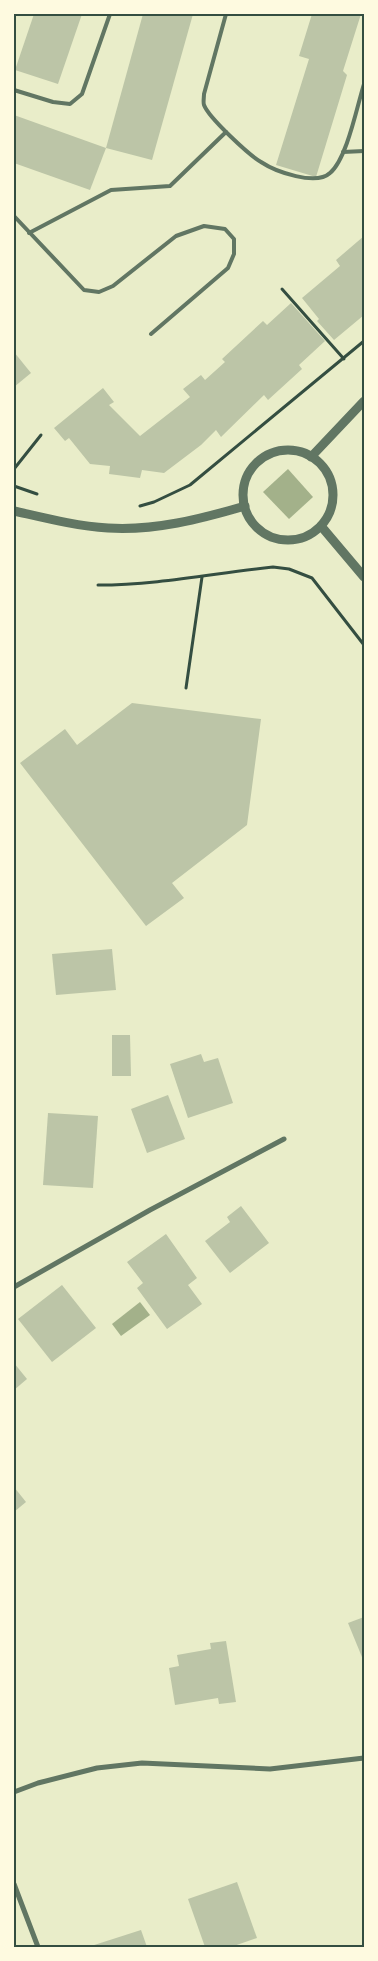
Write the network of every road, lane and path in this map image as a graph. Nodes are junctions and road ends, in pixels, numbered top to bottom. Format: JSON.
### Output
{"nodes":[{"id":1,"x":110,"y":14,"type":"edge"},
{"id":2,"x":226,"y":14,"type":"edge"},
{"id":3,"x":364,"y":84,"type":"edge"},
{"id":4,"x":14,"y":90,"type":"edge"},
{"id":5,"x":226,"y":132,"type":"junction"},
{"id":6,"x":364,"y":151,"type":"edge"},
{"id":7,"x":343,"y":152,"type":"junction"},
{"id":8,"x":14,"y":216,"type":"edge"},
{"id":9,"x":29,"y":233,"type":"junction"},
{"id":10,"x":282,"y":289,"type":"dead end"},
{"id":11,"x":151,"y":334,"type":"dead end"},
{"id":12,"x":364,"y":341,"type":"edge"},
{"id":13,"x":344,"y":359,"type":"junction"},
{"id":14,"x":364,"y":401,"type":"edge"},
{"id":15,"x":42,"y":435,"type":"dead end"},
{"id":16,"x":311,"y":457,"type":"junction"},
{"id":17,"x":14,"y":469,"type":"edge"},
{"id":18,"x":14,"y":486,"type":"edge"},
{"id":19,"x":38,"y":494,"type":"dead end"},
{"id":20,"x":244,"y":506,"type":"junction"},
{"id":21,"x":133,"y":508,"type":"dead end"},
{"id":22,"x":14,"y":510,"type":"edge"},
{"id":23,"x":321,"y":526,"type":"junction"},
{"id":24,"x":364,"y":577,"type":"edge"},
{"id":25,"x":202,"y":578,"type":"junction"},
{"id":26,"x":98,"y":585,"type":"dead end"},
{"id":27,"x":364,"y":645,"type":"edge"},
{"id":28,"x":186,"y":688,"type":"dead end"},
{"id":29,"x":284,"y":1139,"type":"dead end"},
{"id":30,"x":14,"y":1287,"type":"edge"},
{"id":31,"x":364,"y":1758,"type":"edge"},
{"id":32,"x":14,"y":1792,"type":"edge"},
{"id":33,"x":14,"y":1884,"type":"edge"},
{"id":34,"x":38,"y":1947,"type":"edge"}],
"edges":[{"from":1,"to":4,"type":"lane"},
{"from":2,"to":5,"type":"lane"},
{"from":3,"to":7,"type":"lane"},
{"from":5,"to":7,"type":"lane"},
{"from":5,"to":9,"type":"lane"},
{"from":6,"to":7,"type":"lane"},
{"from":8,"to":9,"type":"lane"},
{"from":9,"to":11,"type":"lane"},
{"from":10,"to":13,"type":"path"},
{"from":12,"to":13,"type":"path"},
{"from":13,"to":21,"type":"path"},
{"from":14,"to":16,"type":"street"},
{"from":15,"to":17,"type":"path"},
{"from":16,"to":20,"type":"street"},
{"from":16,"to":23,"type":"street"},
{"from":18,"to":19,"type":"path"},
{"from":20,"to":22,"type":"street"},
{"from":20,"to":23,"type":"street"},
{"from":23,"to":24,"type":"street"},
{"from":25,"to":26,"type":"path"},
{"from":25,"to":27,"type":"path"},
{"from":25,"to":28,"type":"path"},
{"from":29,"to":30,"type":"street"},
{"from":31,"to":32,"type":"street"},
{"from":33,"to":34,"type":"street"}]}
